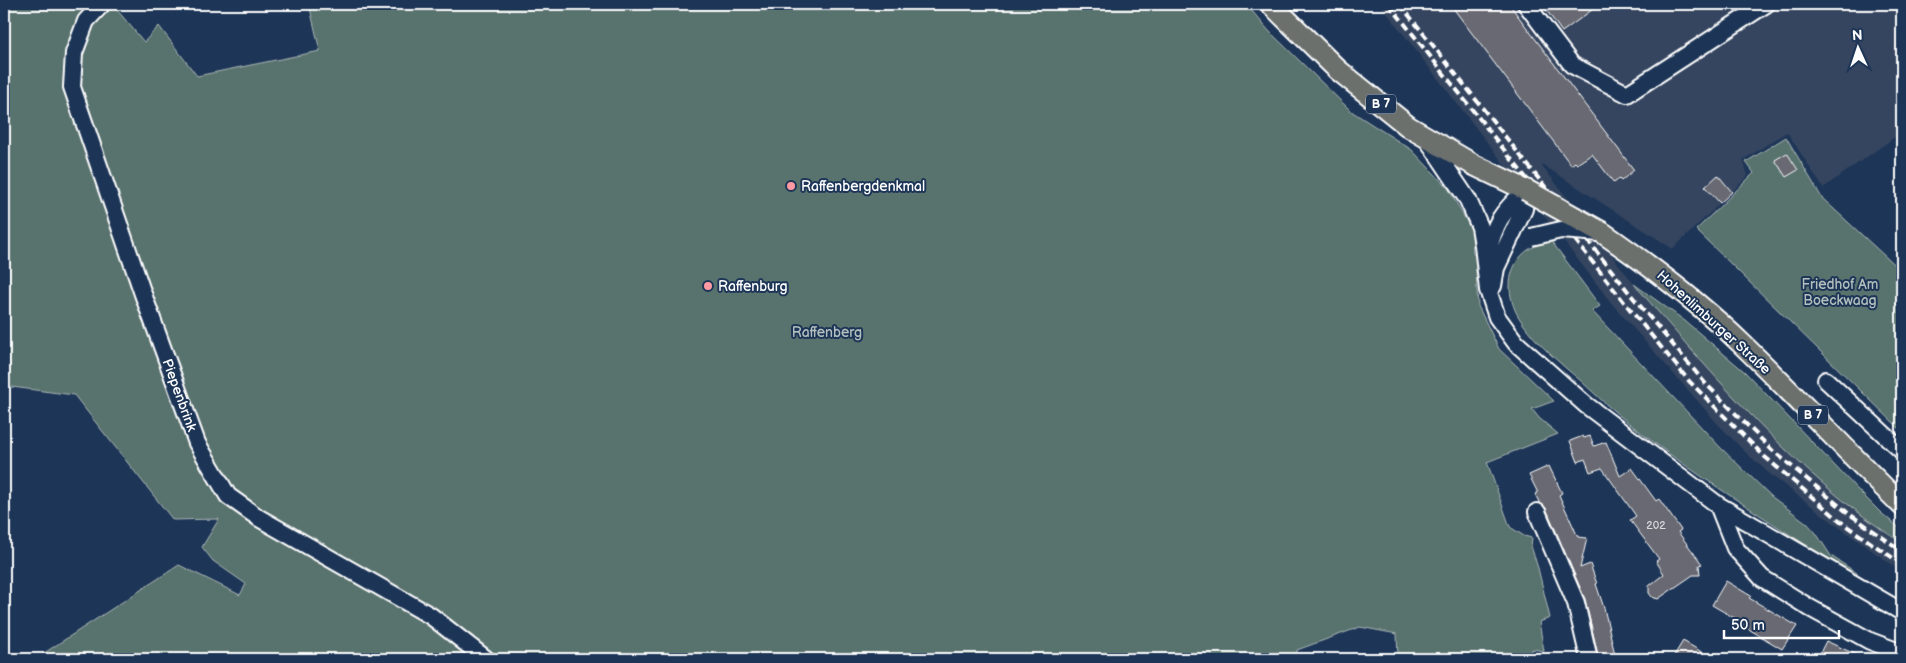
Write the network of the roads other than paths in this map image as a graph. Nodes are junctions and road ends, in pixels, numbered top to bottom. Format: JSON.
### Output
{"nodes":[{"id":1,"x":102,"y":4,"type":"edge"},
{"id":2,"x":1271,"y":4,"type":"edge"},
{"id":3,"x":1526,"y":4,"type":"edge"},
{"id":4,"x":1766,"y":4,"type":"edge"},
{"id":5,"x":1425,"y":136,"type":"junction"},
{"id":6,"x":1526,"y":190,"type":"junction"},
{"id":7,"x":1603,"y":233,"type":"junction"},
{"id":8,"x":1504,"y":250,"type":"junction"},
{"id":9,"x":1485,"y":261,"type":"junction"},
{"id":10,"x":1492,"y":300,"type":"junction"},
{"id":11,"x":1826,"y":380,"type":"dead end"},
{"id":12,"x":1902,"y":451,"type":"edge"},
{"id":13,"x":1718,"y":505,"type":"junction"},
{"id":14,"x":1902,"y":505,"type":"edge"},
{"id":15,"x":1537,"y":512,"type":"dead end"},
{"id":16,"x":1902,"y":612,"type":"edge"},
{"id":17,"x":1902,"y":653,"type":"edge"},
{"id":18,"x":486,"y":659,"type":"edge"},
{"id":19,"x":1589,"y":659,"type":"edge"}],
"edges":[{"from":1,"to":18,"type":"street","name":"Piepenbrink"},
{"from":2,"to":5,"type":"main road","name":"Hohenlimburger Straße","number":"B 7"},
{"from":3,"to":4,"type":"street"},
{"from":5,"to":6,"type":"main road","name":"Hohenlimburger Straße","number":"B 7"},
{"from":5,"to":9,"type":"street","name":"Hohenlimburger Straße"},
{"from":6,"to":7,"type":"main road","name":"Hohenlimburger Straße","number":"B 7","bridge":true},
{"from":6,"to":8,"type":"street","name":"Hohenlimburger Straße"},
{"from":6,"to":9,"type":"street","name":"Hohenlimburger Straße"},
{"from":7,"to":8,"type":"street","bridge":true},
{"from":7,"to":14,"type":"main road","name":"Hohenlimburger Straße","number":"B 7"},
{"from":8,"to":10,"type":"street","name":"Hohenlimburger Straße"},
{"from":9,"to":10,"type":"street","name":"Hohenlimburger Straße"},
{"from":10,"to":13,"type":"street","name":"Hohenlimburger Straße"},
{"from":11,"to":12,"type":"street"},
{"from":13,"to":16,"type":"street","name":"Hohenlimburger Straße"},
{"from":13,"to":17,"type":"street"},
{"from":15,"to":19,"type":"street"}]}
